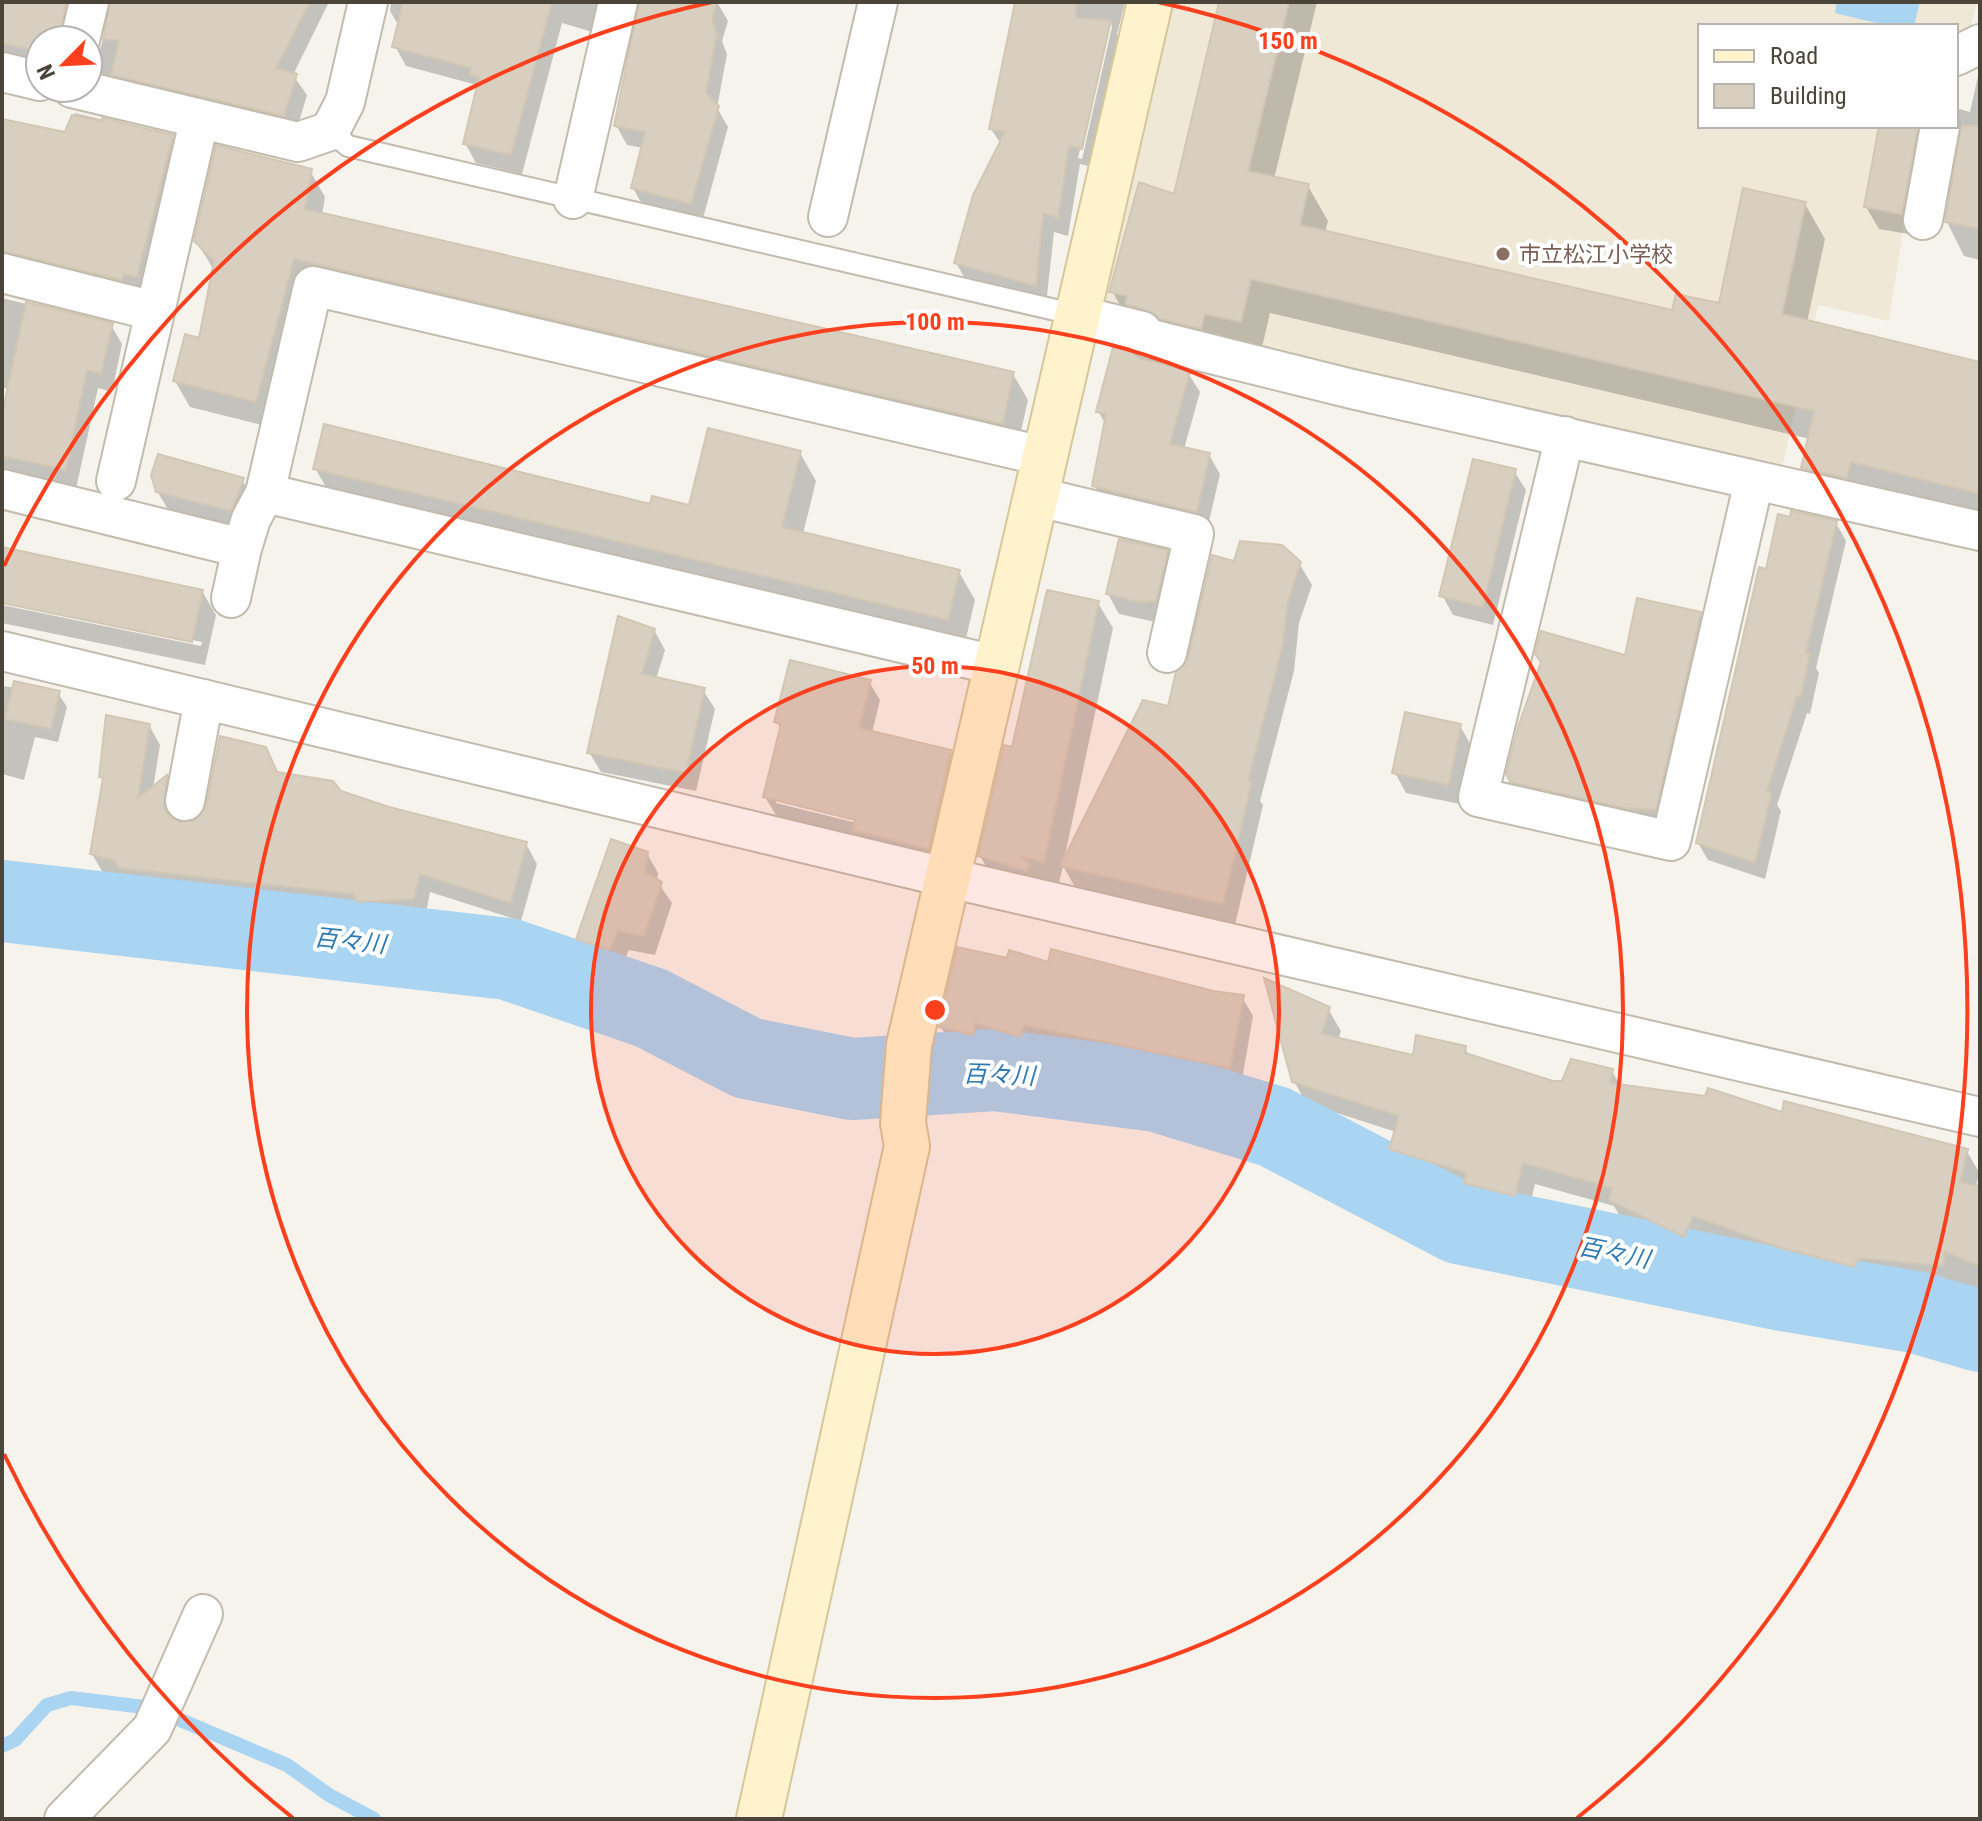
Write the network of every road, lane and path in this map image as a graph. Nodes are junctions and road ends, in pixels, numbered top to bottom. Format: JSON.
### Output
{"nodes":[{"id":1,"x":89,"y":2,"type":"edge"},
{"id":2,"x":368,"y":2,"type":"edge"},
{"id":3,"x":618,"y":2,"type":"edge"},
{"id":4,"x":878,"y":2,"type":"edge"},
{"id":5,"x":1150,"y":2,"type":"edge"},
{"id":6,"x":84,"y":24,"type":"edge"},
{"id":7,"x":1980,"y":44,"type":"edge"},
{"id":8,"x":1958,"y":55,"type":"edge"},
{"id":9,"x":2,"y":72,"type":"edge"},
{"id":10,"x":24,"y":77,"type":"edge"},
{"id":11,"x":104,"y":96,"type":"edge"},
{"id":12,"x":199,"y":121,"type":"junction"},
{"id":13,"x":1940,"y":128,"type":"edge"},
{"id":14,"x":330,"y":131,"type":"junction"},
{"id":15,"x":573,"y":199,"type":"junction"},
{"id":16,"x":828,"y":217,"type":"dead end"},
{"id":17,"x":1923,"y":220,"type":"dead end"},
{"id":18,"x":2,"y":273,"type":"edge"},
{"id":19,"x":154,"y":311,"type":"junction"},
{"id":20,"x":1077,"y":315,"type":"junction"},
{"id":21,"x":1565,"y":436,"type":"junction"},
{"id":22,"x":1039,"y":476,"type":"junction"},
{"id":23,"x":116,"y":481,"type":"dead end"},
{"id":24,"x":1754,"y":481,"type":"junction"},
{"id":25,"x":2,"y":489,"type":"edge"},
{"id":26,"x":265,"y":493,"type":"junction"},
{"id":27,"x":1980,"y":531,"type":"edge"},
{"id":28,"x":242,"y":548,"type":"junction"},
{"id":29,"x":231,"y":598,"type":"dead end"},
{"id":30,"x":2,"y":651,"type":"edge"},
{"id":31,"x":1167,"y":653,"type":"dead end"},
{"id":32,"x":995,"y":665,"type":"junction"},
{"id":33,"x":204,"y":699,"type":"junction"},
{"id":34,"x":185,"y":801,"type":"dead end"},
{"id":35,"x":949,"y":878,"type":"junction"},
{"id":36,"x":1980,"y":1117,"type":"edge"},
{"id":37,"x":203,"y":1614,"type":"dead end"},
{"id":38,"x":64,"y":1819,"type":"edge"},
{"id":39,"x":759,"y":1819,"type":"edge"}],
"edges":[{"from":1,"to":6,"type":"street"},
{"from":2,"to":14,"type":"street"},
{"from":3,"to":15,"type":"street"},
{"from":4,"to":16,"type":"street"},
{"from":5,"to":20,"type":"street"},
{"from":7,"to":8,"type":"street"},
{"from":9,"to":10,"type":"street"},
{"from":11,"to":12,"type":"street"},
{"from":12,"to":14,"type":"street"},
{"from":12,"to":19,"type":"street"},
{"from":13,"to":17,"type":"street"},
{"from":14,"to":15,"type":"lane"},
{"from":15,"to":20,"type":"lane"},
{"from":18,"to":19,"type":"street"},
{"from":19,"to":23,"type":"street"},
{"from":20,"to":21,"type":"street"},
{"from":20,"to":22,"type":"street"},
{"from":21,"to":24,"type":"street"},
{"from":21,"to":24,"type":"street"},
{"from":22,"to":26,"type":"street"},
{"from":22,"to":31,"type":"street"},
{"from":22,"to":32,"type":"street"},
{"from":24,"to":27,"type":"street"},
{"from":25,"to":28,"type":"street"},
{"from":26,"to":28,"type":"street"},
{"from":26,"to":32,"type":"street"},
{"from":28,"to":29,"type":"street"},
{"from":30,"to":33,"type":"street"},
{"from":32,"to":35,"type":"street"},
{"from":33,"to":34,"type":"street"},
{"from":33,"to":35,"type":"street"},
{"from":35,"to":36,"type":"street"},
{"from":35,"to":39,"type":"street"},
{"from":37,"to":38,"type":"street"}]}
